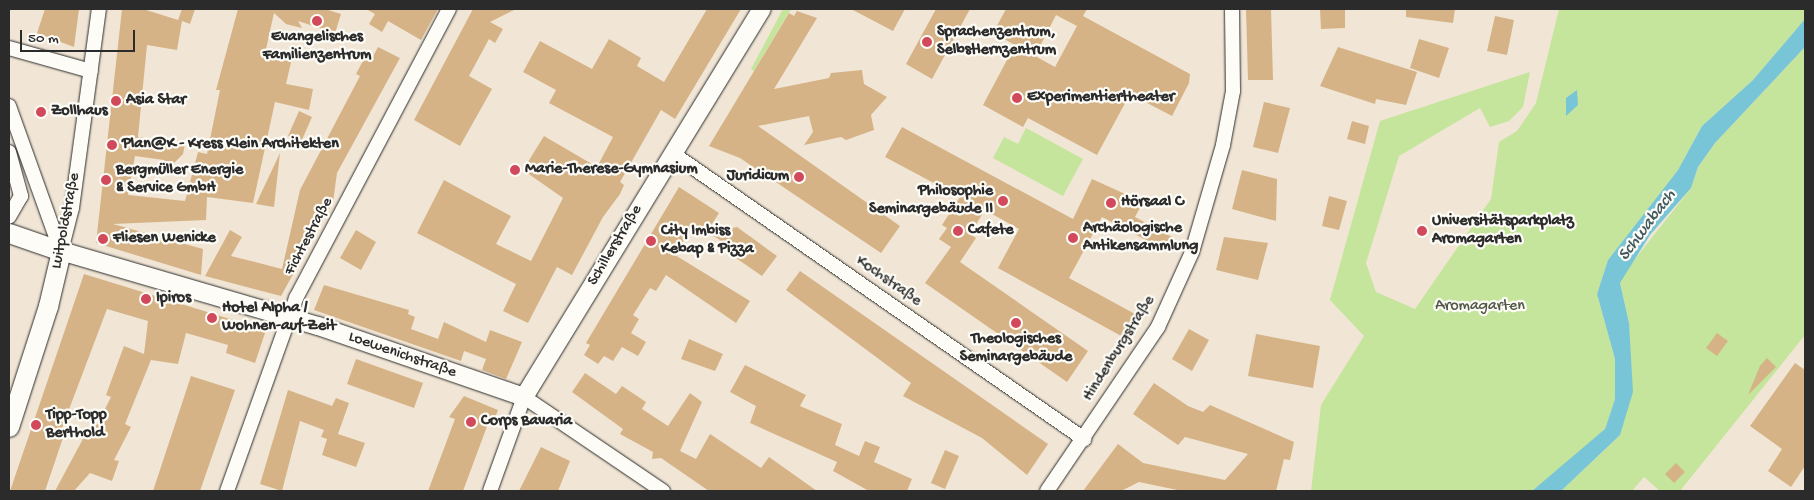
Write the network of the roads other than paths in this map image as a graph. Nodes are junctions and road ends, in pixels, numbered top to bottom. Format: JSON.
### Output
{"nodes":[{"id":1,"x":99,"y":9,"type":"edge"},
{"id":2,"x":449,"y":9,"type":"edge"},
{"id":3,"x":762,"y":9,"type":"edge"},
{"id":4,"x":1232,"y":9,"type":"edge"},
{"id":5,"x":9,"y":48,"type":"edge"},
{"id":6,"x":91,"y":71,"type":"junction"},
{"id":7,"x":9,"y":107,"type":"edge"},
{"id":8,"x":9,"y":152,"type":"edge"},
{"id":9,"x":672,"y":153,"type":"junction"},
{"id":10,"x":9,"y":217,"type":"edge"},
{"id":11,"x":9,"y":233,"type":"edge"},
{"id":12,"x":61,"y":251,"type":"junction"},
{"id":13,"x":289,"y":317,"type":"junction"},
{"id":14,"x":524,"y":397,"type":"junction"},
{"id":15,"x":9,"y":427,"type":"edge"},
{"id":16,"x":1084,"y":439,"type":"junction"},
{"id":17,"x":227,"y":491,"type":"edge"},
{"id":18,"x":490,"y":491,"type":"edge"},
{"id":19,"x":663,"y":491,"type":"edge"},
{"id":20,"x":1047,"y":491,"type":"edge"}],
"edges":[{"from":1,"to":6,"type":"street","name":"Luitpoldstraße"},
{"from":2,"to":13,"type":"street","name":"Fichtestraße"},
{"from":3,"to":9,"type":"street","name":"Schillerstraße"},
{"from":4,"to":16,"type":"street","name":"Hindenburgstraße"},
{"from":5,"to":6,"type":"street"},
{"from":6,"to":12,"type":"street","name":"Luitpoldstraße"},
{"from":7,"to":12,"type":"street"},
{"from":8,"to":10,"type":"street"},
{"from":9,"to":14,"type":"street","name":"Schillerstraße"},
{"from":9,"to":16,"type":"street","name":"Kochstraße"},
{"from":11,"to":12,"type":"main road"},
{"from":12,"to":13,"type":"street","name":"Loewenichstraße"},
{"from":12,"to":15,"type":"main road","name":"Luitpoldstraße"},
{"from":13,"to":14,"type":"street","name":"Loewenichstraße"},
{"from":13,"to":17,"type":"street","name":"Fichtestraße"},
{"from":14,"to":18,"type":"street","name":"Schillerstraße"},
{"from":14,"to":19,"type":"street","name":"Loewenichstraße"},
{"from":16,"to":20,"type":"street","name":"Hindenburgstraße"}]}
